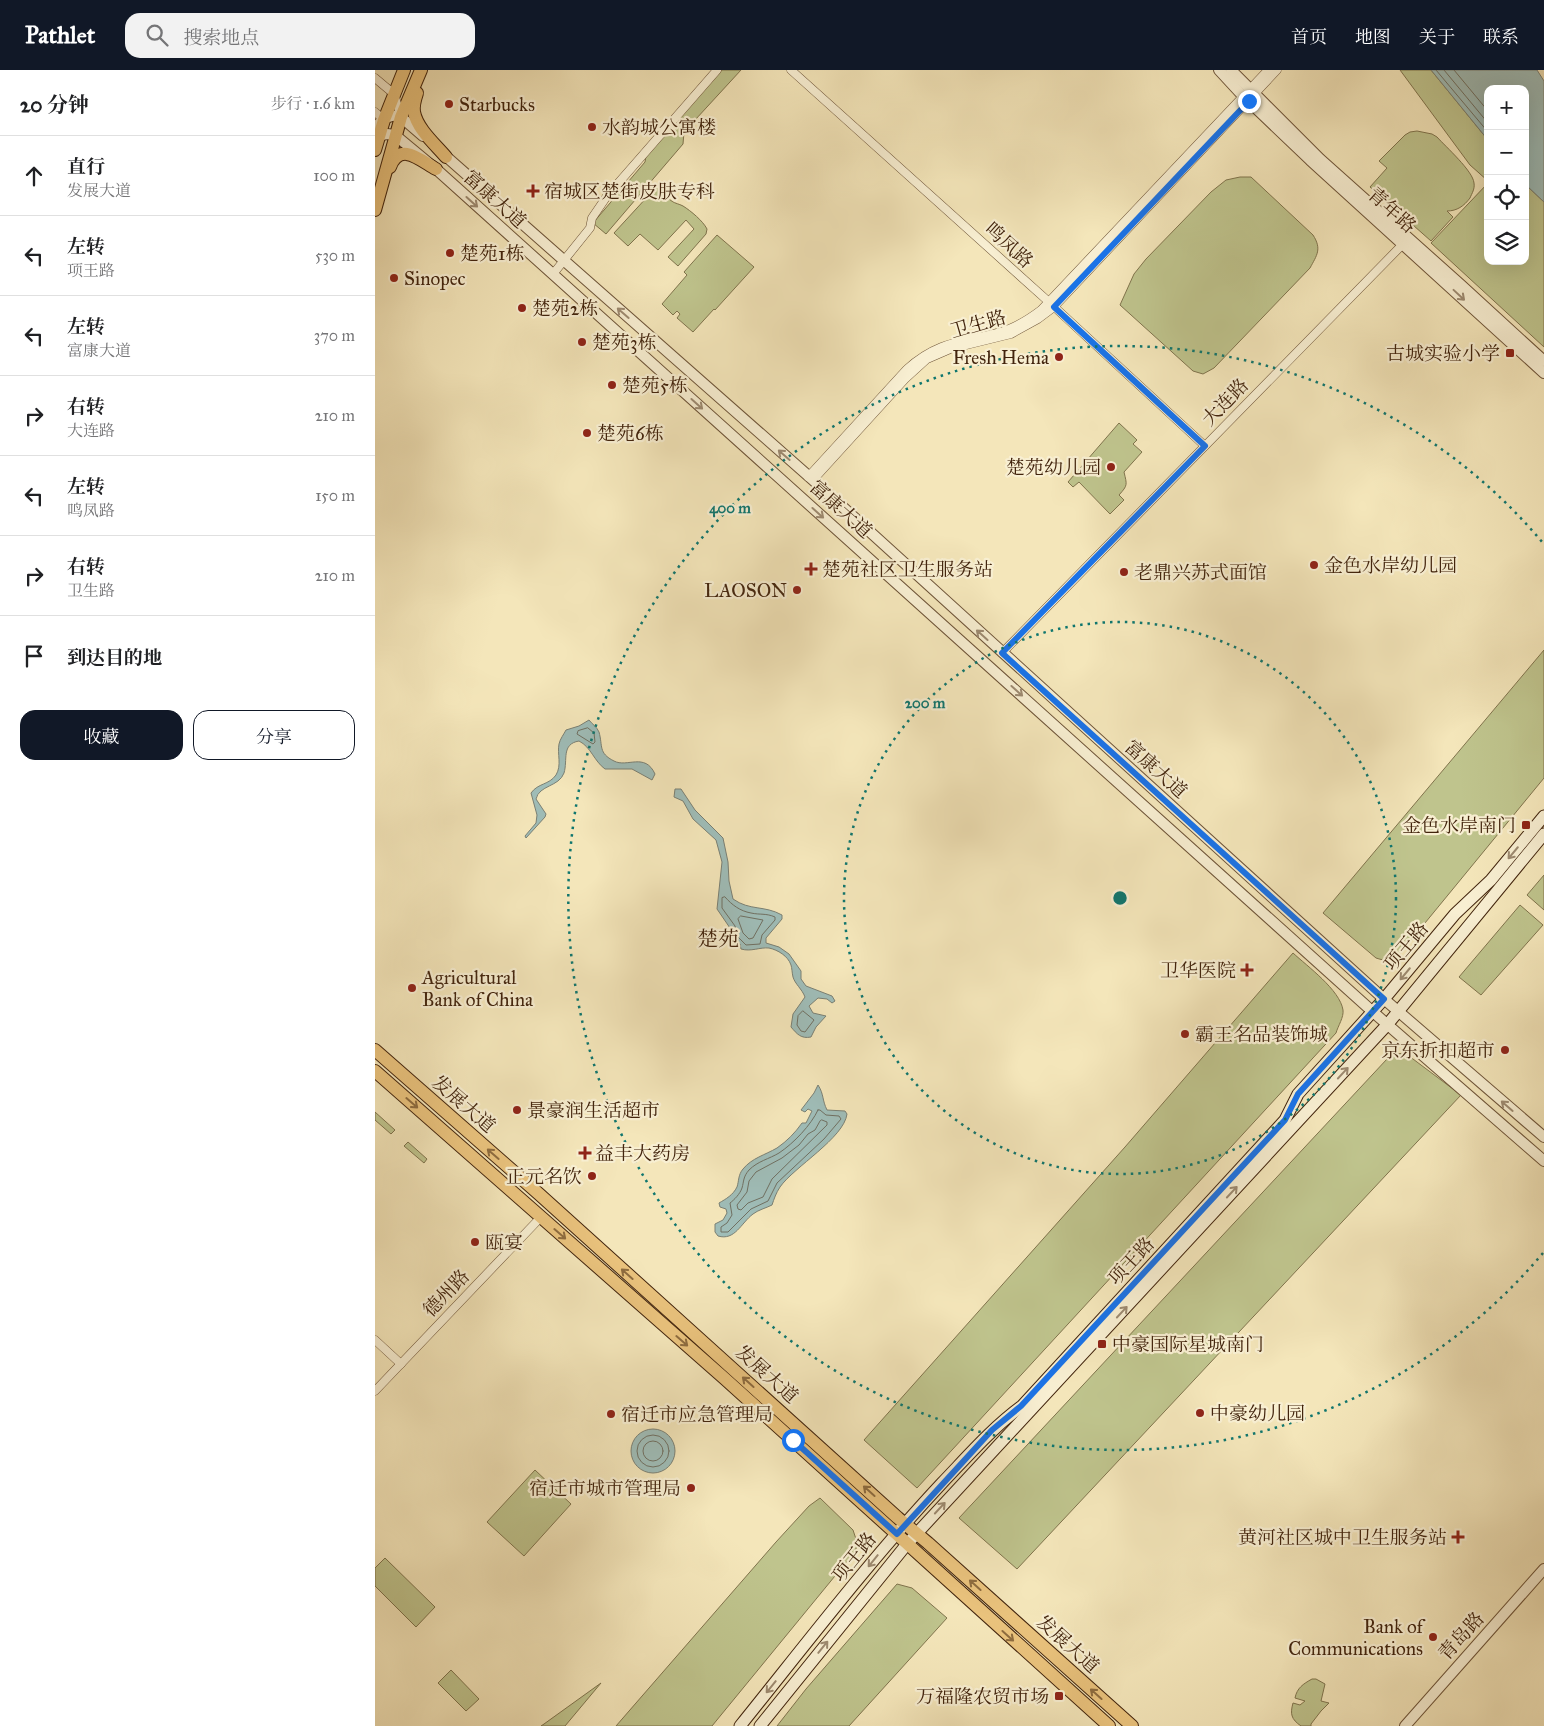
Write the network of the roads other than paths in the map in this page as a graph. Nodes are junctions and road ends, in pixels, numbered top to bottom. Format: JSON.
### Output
{"nodes":[{"id":1,"x":404,"y":70,"type":"edge"},
{"id":2,"x":422,"y":70,"type":"edge"},
{"id":3,"x":717,"y":70,"type":"edge"},
{"id":4,"x":791,"y":70,"type":"edge"},
{"id":5,"x":1219,"y":70,"type":"edge"},
{"id":6,"x":1231,"y":70,"type":"edge"},
{"id":7,"x":1268,"y":70,"type":"edge"},
{"id":8,"x":1277,"y":70,"type":"edge"},
{"id":9,"x":375,"y":78,"type":"edge"},
{"id":10,"x":394,"y":94,"type":"junction"},
{"id":11,"x":1249,"y":96,"type":"junction"},
{"id":12,"x":401,"y":117,"type":"junction"},
{"id":13,"x":378,"y":126,"type":"edge"},
{"id":14,"x":395,"y":135,"type":"junction"},
{"id":15,"x":375,"y":150,"type":"edge"},
{"id":16,"x":446,"y":157,"type":"junction"},
{"id":17,"x":436,"y":169,"type":"junction"},
{"id":18,"x":376,"y":206,"type":"edge"},
{"id":19,"x":1406,"y":241,"type":"junction"},
{"id":20,"x":563,"y":261,"type":"junction"},
{"id":21,"x":553,"y":274,"type":"junction"},
{"id":22,"x":1051,"y":305,"type":"junction"},
{"id":23,"x":1544,"y":362,"type":"edge"},
{"id":24,"x":1544,"y":373,"type":"edge"},
{"id":25,"x":1205,"y":446,"type":"junction"},
{"id":26,"x":811,"y":479,"type":"junction"},
{"id":27,"x":1002,"y":653,"type":"junction"},
{"id":28,"x":1544,"y":816,"type":"edge"},
{"id":29,"x":1544,"y":834,"type":"edge"},
{"id":30,"x":1384,"y":999,"type":"junction"},
{"id":31,"x":1373,"y":1012,"type":"junction"},
{"id":32,"x":1399,"y":1012,"type":"junction"},
{"id":33,"x":1387,"y":1025,"type":"junction"},
{"id":34,"x":375,"y":1050,"type":"edge"},
{"id":35,"x":375,"y":1071,"type":"edge"},
{"id":36,"x":1544,"y":1138,"type":"edge"},
{"id":37,"x":1544,"y":1161,"type":"edge"},
{"id":38,"x":541,"y":1217,"type":"junction"},
{"id":39,"x":375,"y":1340,"type":"edge"},
{"id":40,"x":401,"y":1364,"type":"junction"},
{"id":41,"x":375,"y":1391,"type":"edge"},
{"id":42,"x":901,"y":1529,"type":"junction"},
{"id":43,"x":917,"y":1534,"type":"junction"},
{"id":44,"x":907,"y":1544,"type":"junction"},
{"id":45,"x":1544,"y":1569,"type":"edge"},
{"id":46,"x":740,"y":1726,"type":"edge"},
{"id":47,"x":759,"y":1726,"type":"edge"},
{"id":48,"x":1109,"y":1726,"type":"edge"},
{"id":49,"x":1132,"y":1726,"type":"edge"},
{"id":50,"x":1405,"y":1726,"type":"edge"}],
"edges":[{"from":1,"to":10,"type":"main road"},
{"from":2,"to":12,"type":"main road"},
{"from":2,"to":16,"type":"main road"},
{"from":3,"to":20,"type":"street"},
{"from":4,"to":22,"type":"street","name":"鸣凤路"},
{"from":5,"to":11,"type":"street","name":"青年路"},
{"from":6,"to":11,"type":"street","name":"青年路"},
{"from":7,"to":11,"type":"street","name":"卫生路"},
{"from":8,"to":11,"type":"street","name":"卫生路"},
{"from":9,"to":10,"type":"street"},
{"from":10,"to":12,"type":"street"},
{"from":10,"to":13,"type":"main road"},
{"from":11,"to":19,"type":"street","name":"青年路"},
{"from":11,"to":22,"type":"street","name":"卫生路"},
{"from":12,"to":13,"type":"street"},
{"from":12,"to":14,"type":"main road"},
{"from":12,"to":16,"type":"street","name":"富康大道"},
{"from":13,"to":14,"type":"street"},
{"from":13,"to":15,"type":"main road"},
{"from":14,"to":17,"type":"street","name":"富康大道"},
{"from":14,"to":18,"type":"main road"},
{"from":16,"to":20,"type":"street","name":"富康大道"},
{"from":17,"to":18,"type":"main road"},
{"from":17,"to":21,"type":"street","name":"富康大道","one_way":true},
{"from":19,"to":23,"type":"street","name":"青年路"},
{"from":19,"to":24,"type":"street","name":"青年路","one_way":true},
{"from":19,"to":25,"type":"street","name":"大连路"},
{"from":20,"to":21,"type":"street"},
{"from":26,"to":20,"type":"street","name":"富康大道","one_way":true},
{"from":21,"to":31,"type":"street","name":"富康大道","one_way":true},
{"from":22,"to":25,"type":"street","name":"鸣凤路"},
{"from":22,"to":26,"type":"street","name":"卫生路"},
{"from":25,"to":27,"type":"street","name":"大连路"},
{"from":27,"to":26,"type":"street","name":"富康大道","one_way":true},
{"from":27,"to":30,"type":"street","name":"富康大道"},
{"from":28,"to":30,"type":"main road","name":"项王路","one_way":true},
{"from":29,"to":32,"type":"main road","name":"项王路"},
{"from":30,"to":31,"type":"main road","name":"项王路"},
{"from":30,"to":32,"type":"street","name":"富康大道"},
{"from":31,"to":33,"type":"street","name":"富康大道"},
{"from":31,"to":42,"type":"main road","name":"项王路"},
{"from":32,"to":33,"type":"main road","name":"项王路"},
{"from":36,"to":32,"type":"street","name":"富康大道","one_way":true},
{"from":33,"to":37,"type":"street","name":"富康大道"},
{"from":43,"to":33,"type":"main road","name":"项王路","one_way":true},
{"from":42,"to":34,"type":"main road","name":"发展大道","one_way":true},
{"from":35,"to":38,"type":"main road","name":"发展大道","one_way":true},
{"from":38,"to":40,"type":"street","name":"德州路"},
{"from":38,"to":42,"type":"main road","name":"发展大道","one_way":true},
{"from":39,"to":40,"type":"street"},
{"from":40,"to":41,"type":"street","name":"德州路"},
{"from":42,"to":43,"type":"main road","name":"发展大道"},
{"from":42,"to":44,"type":"main road","name":"发展大道"},
{"from":42,"to":46,"type":"main road","name":"项王路","one_way":true},
{"from":43,"to":44,"type":"main road","name":"项王路"},
{"from":49,"to":43,"type":"main road","name":"发展大道","one_way":true},
{"from":47,"to":44,"type":"main road","name":"项王路","one_way":true},
{"from":44,"to":48,"type":"main road","name":"发展大道","one_way":true},
{"from":45,"to":50,"type":"street","name":"青岛路"}]}
